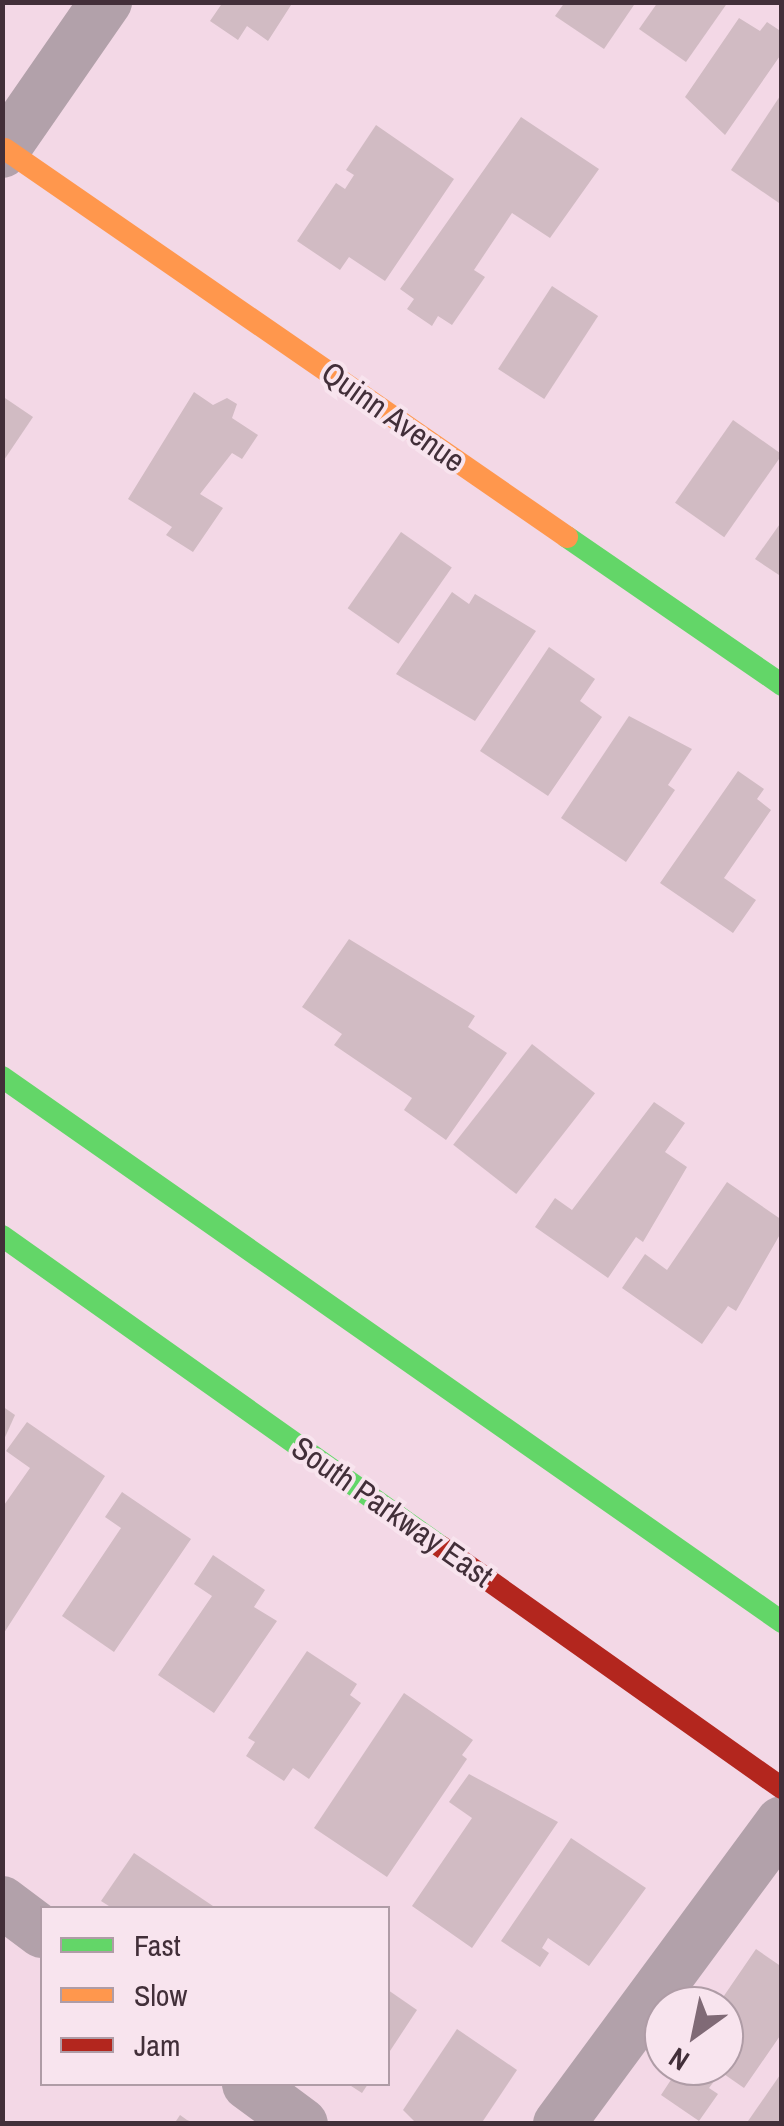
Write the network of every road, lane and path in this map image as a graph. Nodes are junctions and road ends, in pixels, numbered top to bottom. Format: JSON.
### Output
{"nodes":[{"id":1,"x":106,"y":2,"type":"edge"},
{"id":2,"x":4,"y":150,"type":"edge"},
{"id":3,"x":782,"y":685,"type":"edge"},
{"id":4,"x":2,"y":1078,"type":"edge"},
{"id":5,"x":2,"y":1236,"type":"edge"},
{"id":6,"x":782,"y":1622,"type":"edge"},
{"id":7,"x":782,"y":1788,"type":"edge"},
{"id":8,"x":782,"y":1822,"type":"edge"},
{"id":9,"x":2,"y":1902,"type":"edge"},
{"id":10,"x":40,"y":1930,"type":"edge"},
{"id":11,"x":251,"y":2086,"type":"edge"},
{"id":12,"x":302,"y":2124,"type":"edge"},
{"id":13,"x":558,"y":2124,"type":"edge"}],
"edges":[{"from":1,"to":2,"type":"street"},
{"from":2,"to":3,"type":"main road","name":"Quinn Avenue"},
{"from":4,"to":6,"type":"main road"},
{"from":5,"to":7,"type":"main road","name":"South Parkway East"},
{"from":8,"to":13,"type":"street"},
{"from":9,"to":10,"type":"street"},
{"from":11,"to":12,"type":"street"}]}
